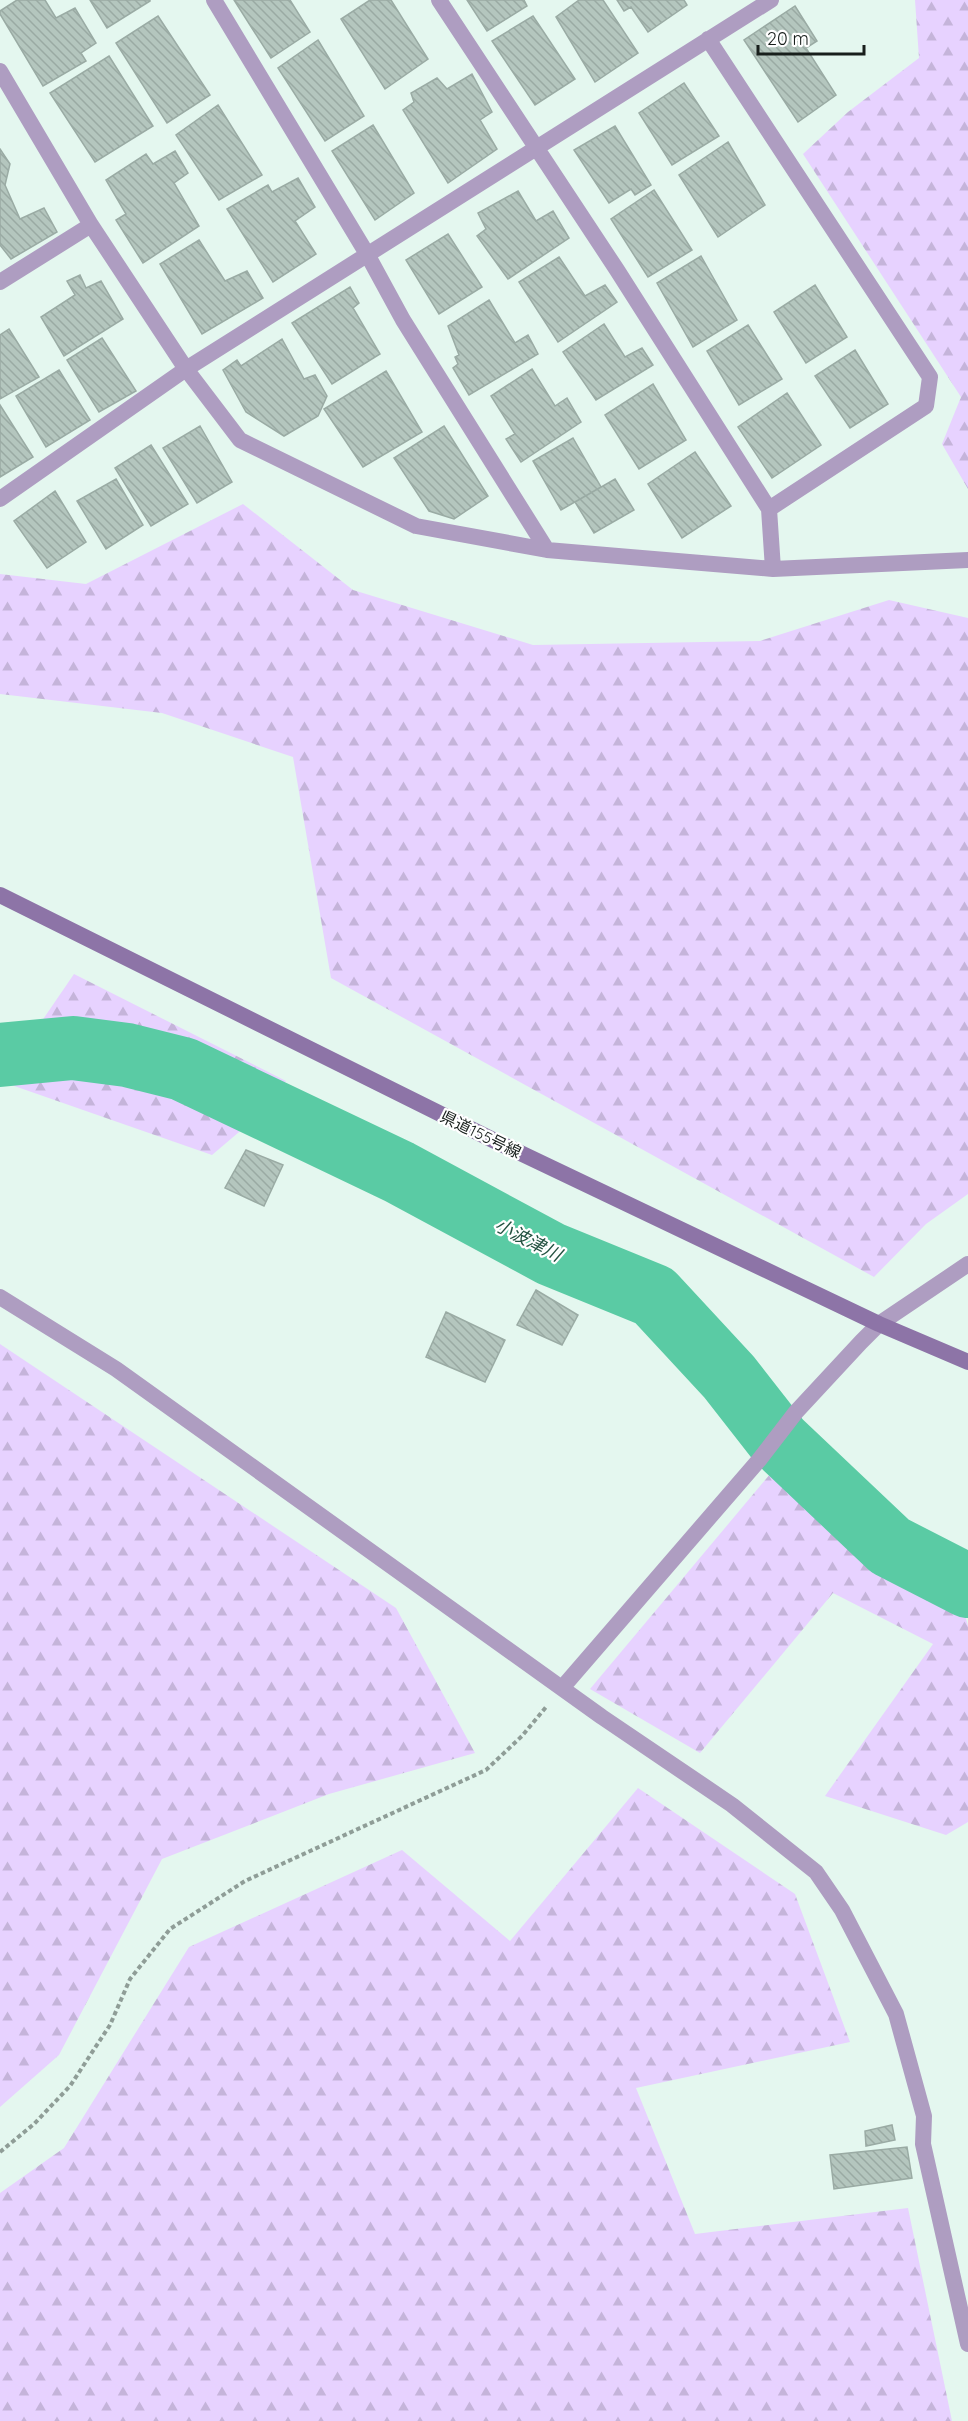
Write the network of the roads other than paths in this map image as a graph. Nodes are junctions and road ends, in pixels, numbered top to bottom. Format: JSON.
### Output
{"nodes":[{"id":1,"x":214,"y":0,"type":"edge"},
{"id":2,"x":439,"y":0,"type":"edge"},
{"id":3,"x":771,"y":0,"type":"edge"},
{"id":4,"x":708,"y":39,"type":"junction"},
{"id":5,"x":0,"y":70,"type":"edge"},
{"id":6,"x":537,"y":146,"type":"junction"},
{"id":7,"x":91,"y":225,"type":"junction"},
{"id":8,"x":367,"y":254,"type":"junction"},
{"id":9,"x":0,"y":282,"type":"edge"},
{"id":10,"x":186,"y":369,"type":"junction"},
{"id":11,"x":0,"y":499,"type":"edge"},
{"id":12,"x":769,"y":509,"type":"junction"},
{"id":13,"x":548,"y":550,"type":"junction"},
{"id":14,"x":968,"y":560,"type":"edge"},
{"id":15,"x":773,"y":569,"type":"junction"},
{"id":16,"x":0,"y":895,"type":"edge"},
{"id":17,"x":968,"y":1264,"type":"edge"},
{"id":18,"x":0,"y":1297,"type":"edge"},
{"id":19,"x":879,"y":1324,"type":"junction"},
{"id":20,"x":968,"y":1362,"type":"edge"},
{"id":21,"x":562,"y":1688,"type":"junction"},
{"id":22,"x":968,"y":2344,"type":"edge"}],
"edges":[{"from":1,"to":8,"type":"street"},
{"from":2,"to":6,"type":"street"},
{"from":3,"to":4,"type":"street"},
{"from":4,"to":6,"type":"street"},
{"from":4,"to":12,"type":"street"},
{"from":5,"to":7,"type":"street"},
{"from":6,"to":8,"type":"street"},
{"from":6,"to":12,"type":"street"},
{"from":7,"to":9,"type":"street"},
{"from":7,"to":10,"type":"street"},
{"from":8,"to":10,"type":"street"},
{"from":8,"to":13,"type":"street"},
{"from":10,"to":11,"type":"street"},
{"from":10,"to":13,"type":"street"},
{"from":12,"to":15,"type":"street"},
{"from":13,"to":15,"type":"street"},
{"from":14,"to":15,"type":"street"},
{"from":16,"to":19,"type":"main road","name":"県道155号線"},
{"from":17,"to":19,"type":"street"},
{"from":18,"to":21,"type":"street"},
{"from":19,"to":20,"type":"main road","name":"県道155号線"},
{"from":19,"to":21,"type":"street"},
{"from":21,"to":22,"type":"street"}]}
